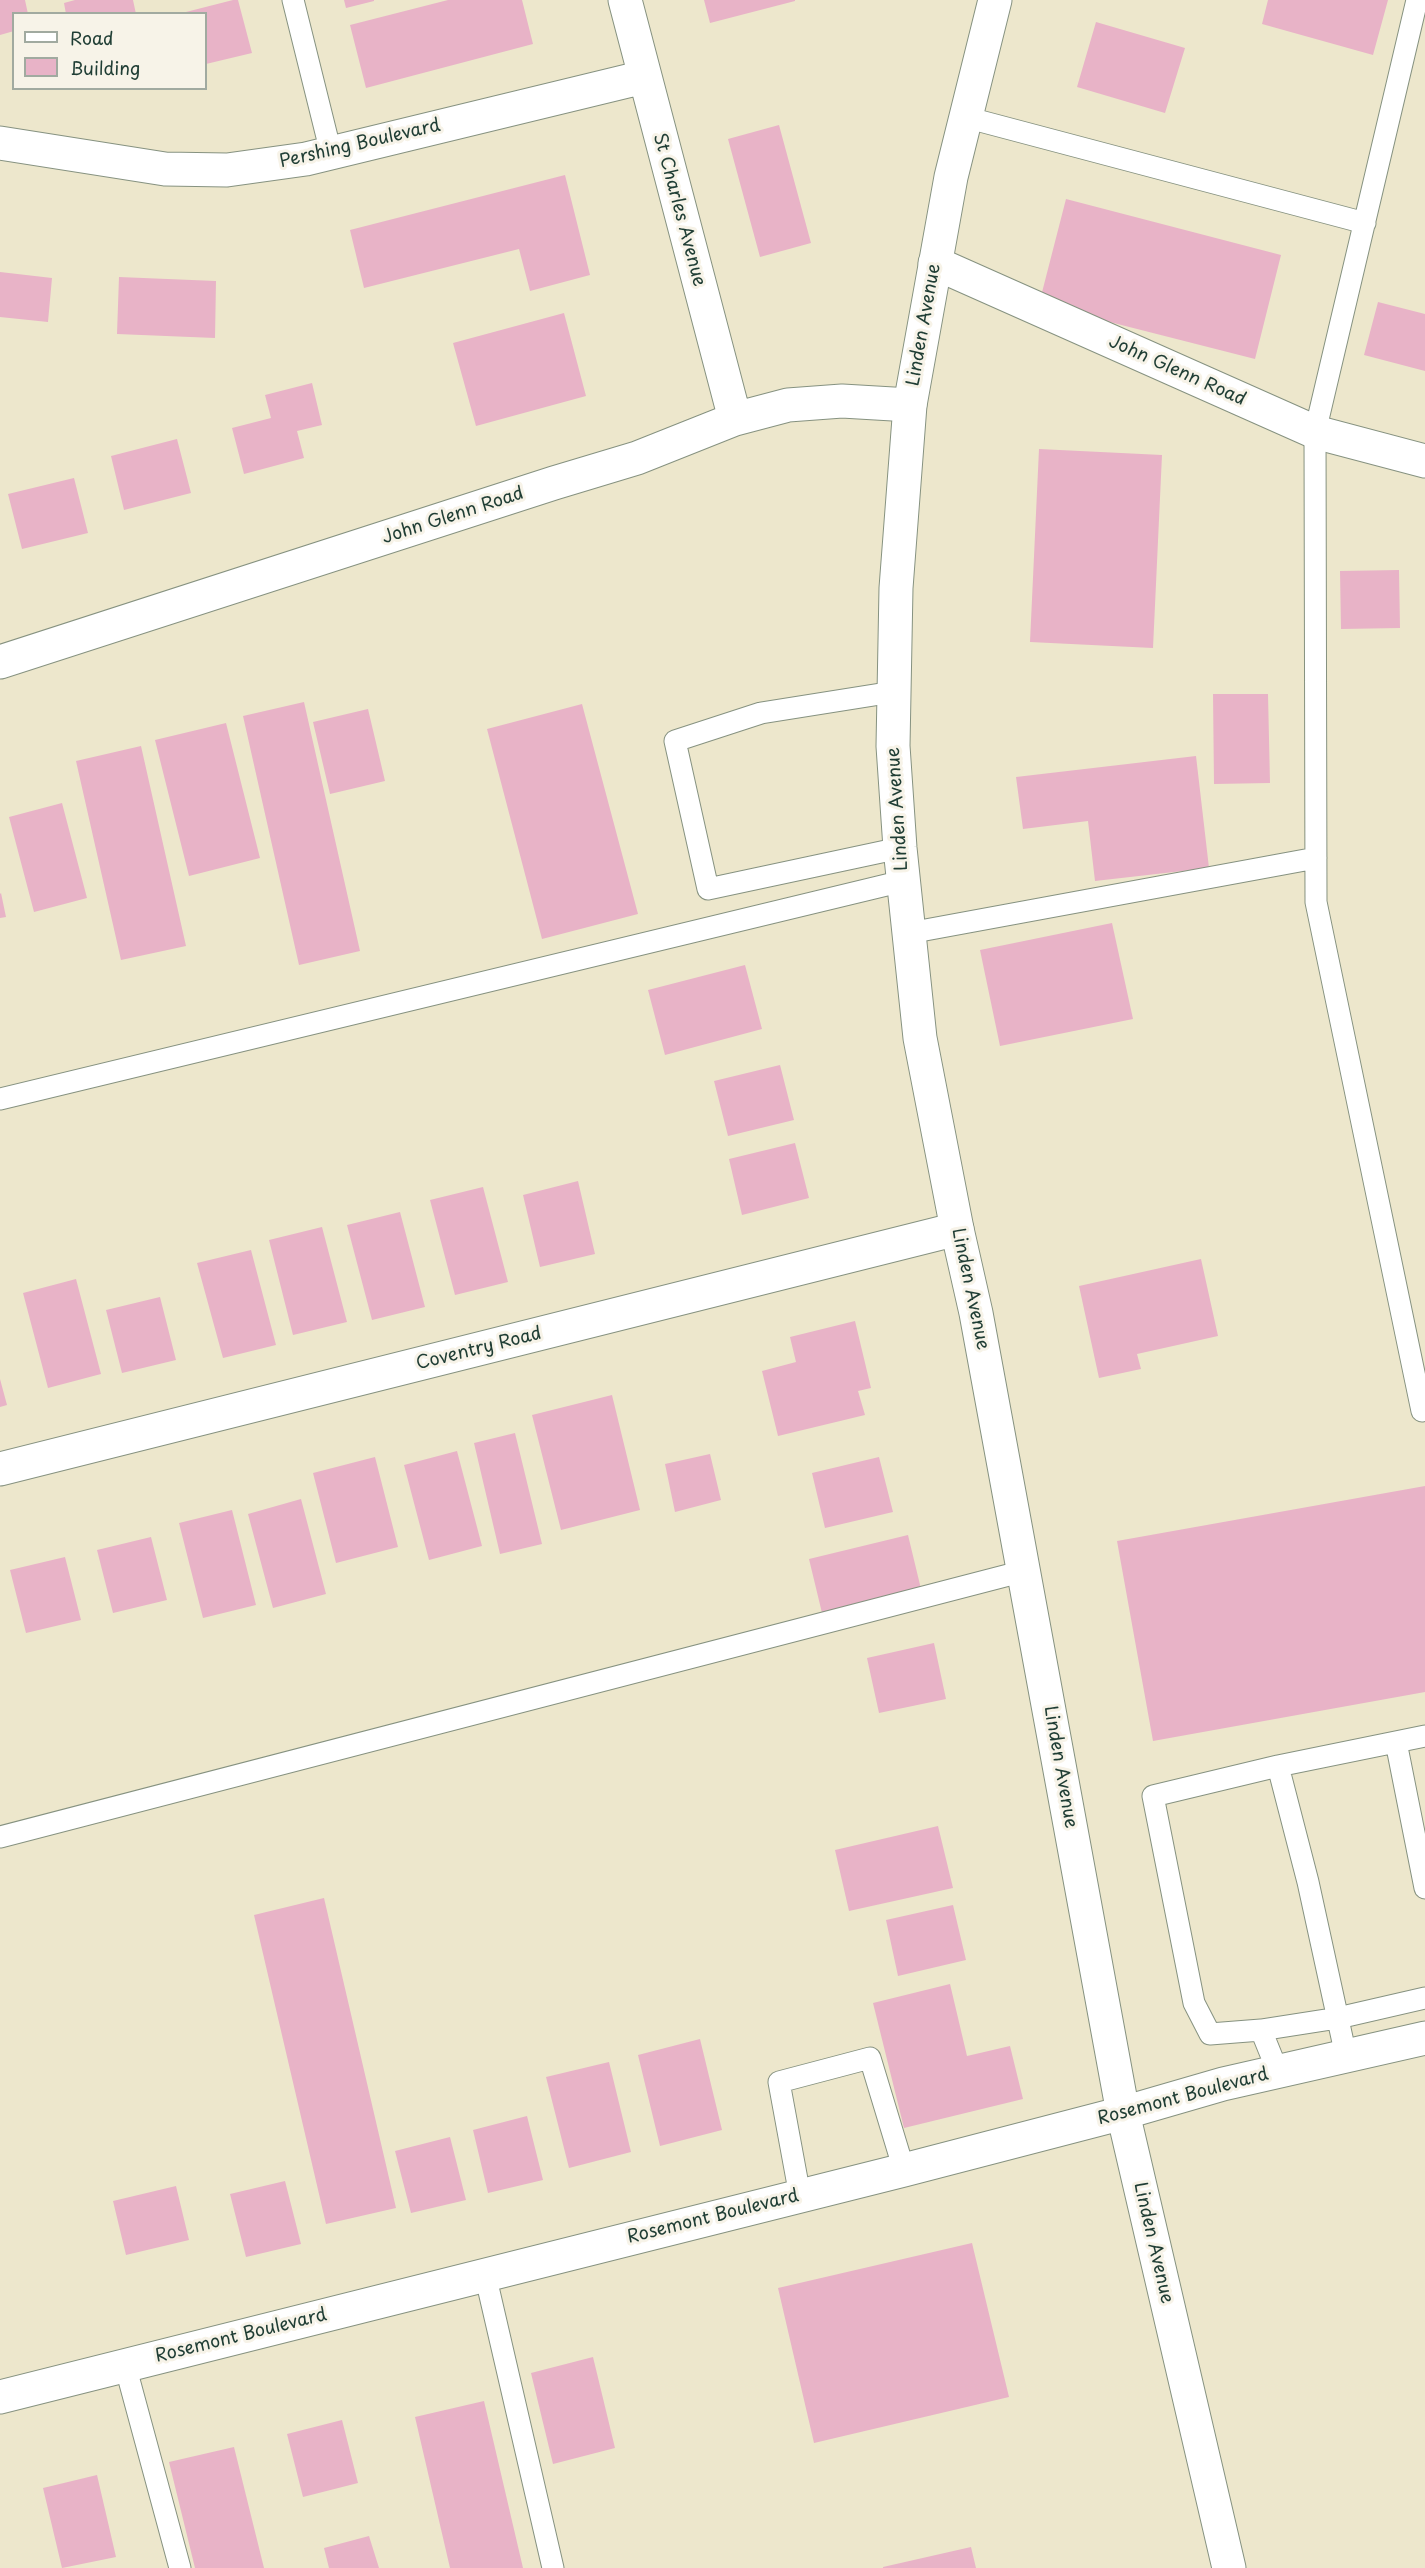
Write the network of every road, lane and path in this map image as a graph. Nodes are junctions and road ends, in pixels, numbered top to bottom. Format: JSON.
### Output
{"nodes":[{"id":1,"x":293,"y":0,"type":"edge"},
{"id":2,"x":625,"y":0,"type":"edge"},
{"id":3,"x":995,"y":0,"type":"edge"},
{"id":4,"x":1417,"y":0,"type":"edge"},
{"id":5,"x":644,"y":77,"type":"junction"},
{"id":6,"x":965,"y":117,"type":"junction"},
{"id":7,"x":0,"y":143,"type":"edge"},
{"id":8,"x":331,"y":153,"type":"junction"},
{"id":9,"x":1365,"y":223,"type":"junction"},
{"id":10,"x":935,"y":263,"type":"junction"},
{"id":11,"x":910,"y":405,"type":"junction"},
{"id":12,"x":735,"y":419,"type":"junction"},
{"id":13,"x":1315,"y":432,"type":"junction"},
{"id":14,"x":1425,"y":461,"type":"edge"},
{"id":15,"x":0,"y":662,"type":"edge"},
{"id":16,"x":893,"y":692,"type":"junction"},
{"id":17,"x":900,"y":848,"type":"junction"},
{"id":18,"x":1316,"y":858,"type":"junction"},
{"id":19,"x":903,"y":880,"type":"junction"},
{"id":20,"x":909,"y":933,"type":"junction"},
{"id":21,"x":0,"y":1099,"type":"edge"},
{"id":22,"x":957,"y":1229,"type":"junction"},
{"id":23,"x":1422,"y":1411,"type":"dead end"},
{"id":24,"x":0,"y":1469,"type":"edge"},
{"id":25,"x":1024,"y":1571,"type":"junction"},
{"id":26,"x":1425,"y":1737,"type":"edge"},
{"id":27,"x":1396,"y":1742,"type":"junction"},
{"id":28,"x":1278,"y":1766,"type":"junction"},
{"id":29,"x":0,"y":1837,"type":"edge"},
{"id":30,"x":1425,"y":1888,"type":"edge"},
{"id":31,"x":1425,"y":1998,"type":"edge"},
{"id":32,"x":1338,"y":2018,"type":"junction"},
{"id":33,"x":1261,"y":2030,"type":"junction"},
{"id":34,"x":1425,"y":2038,"type":"edge"},
{"id":35,"x":1346,"y":2056,"type":"junction"},
{"id":36,"x":1278,"y":2072,"type":"junction"},
{"id":37,"x":1123,"y":2113,"type":"junction"},
{"id":38,"x":904,"y":2170,"type":"junction"},
{"id":39,"x":800,"y":2196,"type":"junction"},
{"id":40,"x":485,"y":2274,"type":"junction"},
{"id":41,"x":125,"y":2365,"type":"junction"},
{"id":42,"x":0,"y":2397,"type":"edge"},
{"id":43,"x":180,"y":2568,"type":"edge"},
{"id":44,"x":553,"y":2568,"type":"edge"},
{"id":45,"x":1229,"y":2568,"type":"edge"}],
"edges":[{"from":1,"to":8,"type":"lane"},
{"from":2,"to":5,"type":"street","name":"St Charles Avenue"},
{"from":3,"to":6,"type":"street","name":"Linden Avenue"},
{"from":4,"to":9,"type":"lane"},
{"from":5,"to":8,"type":"street","name":"Pershing Boulevard"},
{"from":5,"to":12,"type":"street","name":"St Charles Avenue"},
{"from":6,"to":9,"type":"lane"},
{"from":6,"to":10,"type":"street","name":"Linden Avenue"},
{"from":7,"to":8,"type":"street","name":"Pershing Boulevard"},
{"from":9,"to":13,"type":"lane"},
{"from":10,"to":11,"type":"street","name":"Linden Avenue"},
{"from":10,"to":13,"type":"street","name":"John Glenn Road"},
{"from":11,"to":12,"type":"street","name":"John Glenn Road"},
{"from":11,"to":16,"type":"street","name":"Linden Avenue"},
{"from":12,"to":15,"type":"street","name":"John Glenn Road"},
{"from":13,"to":14,"type":"street","name":"John Glenn Road"},
{"from":13,"to":18,"type":"lane"},
{"from":16,"to":17,"type":"street","name":"Linden Avenue"},
{"from":16,"to":17,"type":"lane"},
{"from":17,"to":19,"type":"street","name":"Linden Avenue"},
{"from":18,"to":20,"type":"lane"},
{"from":18,"to":23,"type":"lane"},
{"from":19,"to":20,"type":"street","name":"Linden Avenue"},
{"from":19,"to":21,"type":"lane"},
{"from":20,"to":22,"type":"street","name":"Linden Avenue"},
{"from":22,"to":24,"type":"street","name":"Coventry Road"},
{"from":22,"to":25,"type":"street","name":"Linden Avenue"},
{"from":25,"to":29,"type":"lane"},
{"from":25,"to":37,"type":"street","name":"Linden Avenue"},
{"from":26,"to":27,"type":"lane"},
{"from":27,"to":28,"type":"lane"},
{"from":27,"to":30,"type":"lane"},
{"from":28,"to":32,"type":"lane"},
{"from":28,"to":33,"type":"lane"},
{"from":31,"to":32,"type":"lane"},
{"from":32,"to":33,"type":"lane"},
{"from":32,"to":35,"type":"lane"},
{"from":33,"to":36,"type":"lane"},
{"from":34,"to":35,"type":"street","name":"Rosemont Boulevard"},
{"from":35,"to":36,"type":"street","name":"Rosemont Boulevard"},
{"from":36,"to":37,"type":"street","name":"Rosemont Boulevard"},
{"from":37,"to":38,"type":"street","name":"Rosemont Boulevard"},
{"from":37,"to":45,"type":"street","name":"Linden Avenue"},
{"from":38,"to":39,"type":"street","name":"Rosemont Boulevard"},
{"from":38,"to":39,"type":"lane"},
{"from":39,"to":40,"type":"street","name":"Rosemont Boulevard"},
{"from":40,"to":41,"type":"street","name":"Rosemont Boulevard"},
{"from":40,"to":44,"type":"lane"},
{"from":41,"to":42,"type":"street","name":"Rosemont Boulevard"},
{"from":41,"to":43,"type":"lane"}]}
